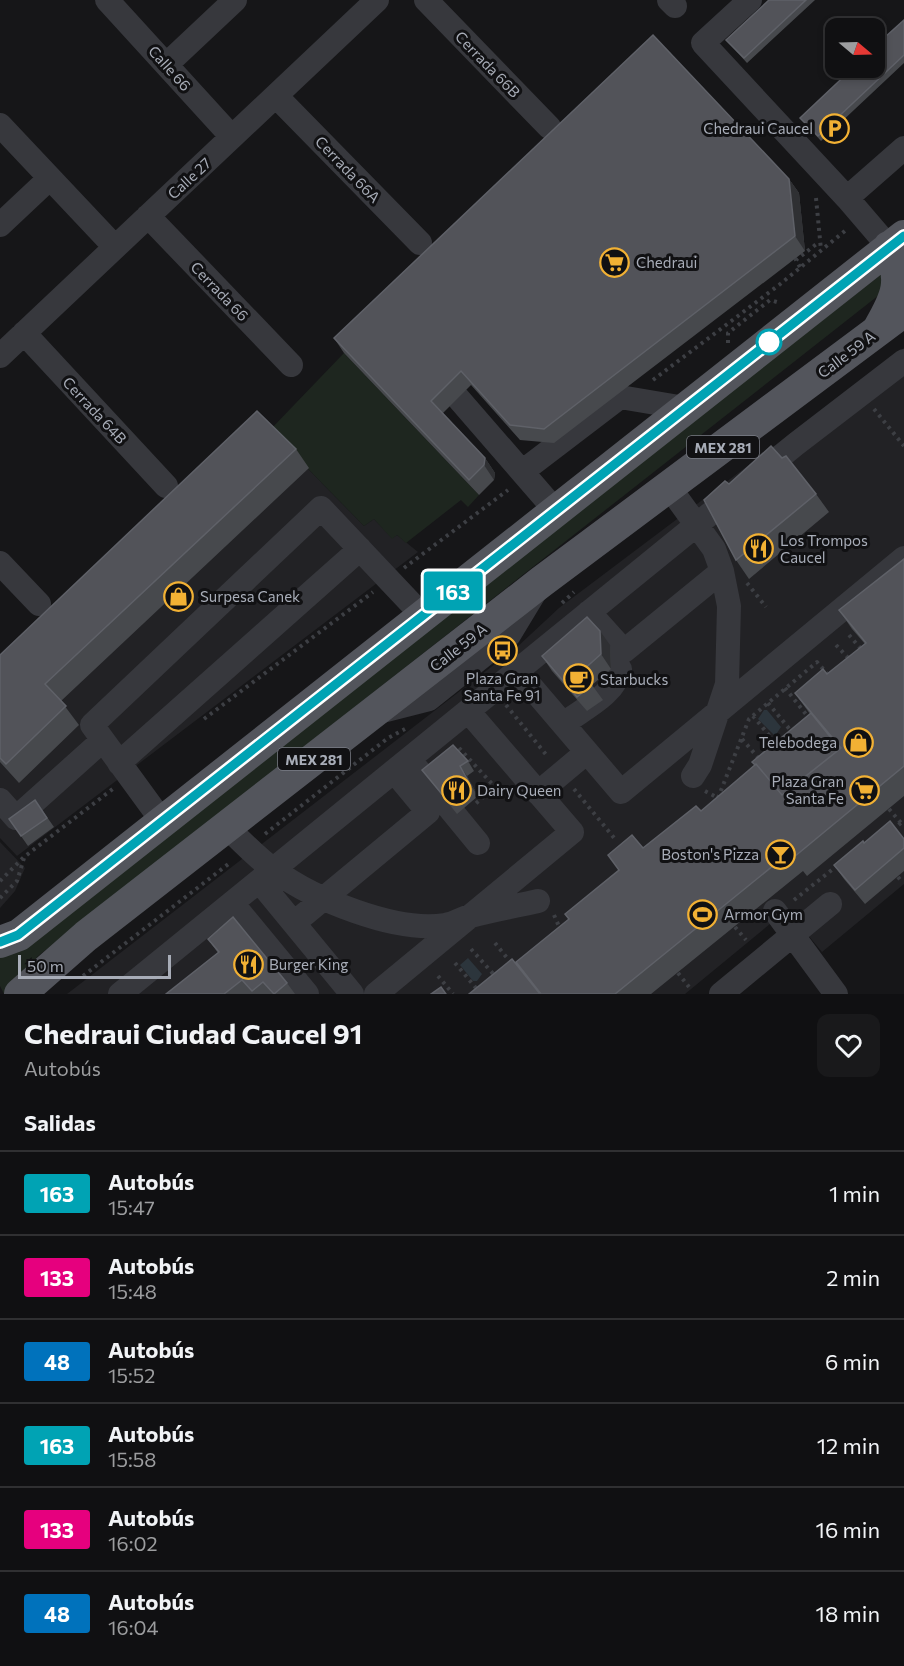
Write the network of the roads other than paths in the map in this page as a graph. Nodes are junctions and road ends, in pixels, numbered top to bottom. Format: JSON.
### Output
{"nodes":[{"id":1,"x":107,"y":0,"type":"edge"},
{"id":2,"x":235,"y":0,"type":"edge"},
{"id":3,"x":377,"y":0,"type":"edge"},
{"id":4,"x":426,"y":0,"type":"edge"},
{"id":5,"x":750,"y":0,"type":"edge"},
{"id":6,"x":166,"y":64,"type":"junction"},
{"id":7,"x":276,"y":96,"type":"junction"},
{"id":8,"x":0,"y":125,"type":"edge"},
{"id":9,"x":549,"y":127,"type":"dead end"},
{"id":10,"x":232,"y":137,"type":"junction"},
{"id":11,"x":904,"y":148,"type":"edge"},
{"id":12,"x":50,"y":178,"type":"junction"},
{"id":13,"x":847,"y":198,"type":"junction"},
{"id":14,"x":148,"y":216,"type":"junction"},
{"id":15,"x":0,"y":225,"type":"edge"},
{"id":16,"x":897,"y":242,"type":"edge"},
{"id":17,"x":420,"y":243,"type":"dead end"},
{"id":18,"x":115,"y":247,"type":"junction"},
{"id":19,"x":904,"y":311,"type":"edge"},
{"id":20,"x":877,"y":331,"type":"junction"},
{"id":21,"x":24,"y":333,"type":"junction"},
{"id":22,"x":0,"y":356,"type":"edge"},
{"id":23,"x":904,"y":362,"type":"edge"},
{"id":24,"x":291,"y":365,"type":"dead end"},
{"id":25,"x":458,"y":398,"type":"dead end"},
{"id":26,"x":686,"y":408,"type":"junction"},
{"id":27,"x":525,"y":473,"type":"junction"},
{"id":28,"x":166,"y":486,"type":"dead end"},
{"id":29,"x":669,"y":487,"type":"junction"},
{"id":30,"x":556,"y":511,"type":"junction"},
{"id":31,"x":698,"y":524,"type":"junction"},
{"id":32,"x":360,"y":549,"type":"junction"},
{"id":33,"x":904,"y":558,"type":"edge"},
{"id":34,"x":0,"y":563,"type":"edge"},
{"id":35,"x":733,"y":575,"type":"junction"},
{"id":36,"x":39,"y":604,"type":"dead end"},
{"id":37,"x":423,"y":616,"type":"junction"},
{"id":38,"x":584,"y":616,"type":"junction"},
{"id":39,"x":517,"y":670,"type":"junction"},
{"id":40,"x":468,"y":711,"type":"junction"},
{"id":41,"x":717,"y":713,"type":"junction"},
{"id":42,"x":563,"y":724,"type":"junction"},
{"id":43,"x":102,"y":740,"type":"junction"},
{"id":44,"x":587,"y":752,"type":"junction"},
{"id":45,"x":401,"y":765,"type":"junction"},
{"id":46,"x":119,"y":773,"type":"junction"},
{"id":47,"x":693,"y":776,"type":"dead end"},
{"id":48,"x":538,"y":793,"type":"junction"},
{"id":49,"x":0,"y":800,"type":"edge"},
{"id":50,"x":162,"y":821,"type":"junction"},
{"id":51,"x":226,"y":827,"type":"junction"},
{"id":52,"x":478,"y":843,"type":"dead end"},
{"id":53,"x":266,"y":875,"type":"junction"},
{"id":54,"x":324,"y":898,"type":"junction"},
{"id":55,"x":232,"y":903,"type":"junction"},
{"id":56,"x":830,"y":904,"type":"dead end"},
{"id":57,"x":545,"y":906,"type":"road end"},
{"id":58,"x":775,"y":911,"type":"road end"},
{"id":59,"x":470,"y":916,"type":"junction"},
{"id":60,"x":294,"y":923,"type":"junction"},
{"id":61,"x":791,"y":936,"type":"junction"},
{"id":62,"x":0,"y":942,"type":"edge"},
{"id":63,"x":20,"y":994,"type":"edge"},
{"id":64,"x":120,"y":994,"type":"edge"},
{"id":65,"x":308,"y":994,"type":"edge"},
{"id":66,"x":352,"y":994,"type":"edge"},
{"id":67,"x":376,"y":994,"type":"edge"},
{"id":68,"x":721,"y":994,"type":"edge"},
{"id":69,"x":836,"y":994,"type":"edge"}],
"edges":[{"from":1,"to":6,"type":"street","name":"Calle 66"},
{"from":2,"to":6,"type":"street"},
{"from":3,"to":7,"type":"street","name":"Calle 27"},
{"from":4,"to":9,"type":"street","name":"Cerrada 66B"},
{"from":5,"to":13,"type":"street"},
{"from":6,"to":10,"type":"street","name":"Calle 66"},
{"from":7,"to":10,"type":"street","name":"Calle 27"},
{"from":7,"to":17,"type":"street","name":"Cerrada 66A"},
{"from":8,"to":12,"type":"street"},
{"from":10,"to":14,"type":"street","name":"Calle 27"},
{"from":11,"to":13,"type":"street"},
{"from":12,"to":15,"type":"street"},
{"from":12,"to":18,"type":"street"},
{"from":13,"to":16,"type":"street"},
{"from":14,"to":18,"type":"street","name":"Calle 27"},
{"from":14,"to":24,"type":"street","name":"Cerrada 66"},
{"from":16,"to":20,"type":"main road"},
{"from":16,"to":26,"type":"main road","number":"MEX 281"},
{"from":18,"to":21,"type":"street","name":"Calle 27"},
{"from":19,"to":20,"type":"main road","name":"Calle 59 A","number":"MEX 281"},
{"from":20,"to":29,"type":"main road","name":"Calle 59 A","number":"MEX 281"},
{"from":21,"to":22,"type":"street","name":"Calle 27"},
{"from":21,"to":28,"type":"street","name":"Cerrada 64B"},
{"from":23,"to":31,"type":"street"},
{"from":25,"to":27,"type":"street"},
{"from":26,"to":27,"type":"street"},
{"from":26,"to":30,"type":"main road","number":"MEX 281"},
{"from":27,"to":30,"type":"street"},
{"from":29,"to":31,"type":"street"},
{"from":29,"to":51,"type":"main road","name":"Calle 59 A","number":"MEX 281"},
{"from":30,"to":37,"type":"main road","number":"MEX 281"},
{"from":31,"to":35,"type":"street"},
{"from":31,"to":38,"type":"street"},
{"from":32,"to":37,"type":"street"},
{"from":32,"to":43,"type":"street"},
{"from":32,"to":46,"type":"street"},
{"from":33,"to":41,"type":"street"},
{"from":34,"to":36,"type":"street"},
{"from":35,"to":38,"type":"street"},
{"from":35,"to":41,"type":"street"},
{"from":37,"to":50,"type":"main road","number":"MEX 281"},
{"from":38,"to":39,"type":"street"},
{"from":38,"to":42,"type":"street"},
{"from":39,"to":40,"type":"street"},
{"from":39,"to":42,"type":"street"},
{"from":40,"to":45,"type":"street"},
{"from":40,"to":48,"type":"street"},
{"from":41,"to":44,"type":"street"},
{"from":41,"to":47,"type":"street"},
{"from":42,"to":44,"type":"street"},
{"from":43,"to":46,"type":"street"},
{"from":43,"to":49,"type":"street"},
{"from":44,"to":48,"type":"street"},
{"from":45,"to":52,"type":"street"},
{"from":45,"to":53,"type":"street"},
{"from":45,"to":54,"type":"street"},
{"from":46,"to":50,"type":"street"},
{"from":48,"to":59,"type":"street"},
{"from":50,"to":62,"type":"main road","number":"MEX 281"},
{"from":51,"to":53,"type":"street"},
{"from":51,"to":63,"type":"main road","name":"Calle 59 A","number":"MEX 281"},
{"from":53,"to":54,"type":"street"},
{"from":53,"to":55,"type":"street"},
{"from":53,"to":60,"type":"street"},
{"from":54,"to":59,"type":"street"},
{"from":54,"to":60,"type":"street"},
{"from":55,"to":64,"type":"street"},
{"from":55,"to":65,"type":"street"},
{"from":56,"to":61,"type":"street"},
{"from":57,"to":59,"type":"street"},
{"from":58,"to":61,"type":"street"},
{"from":59,"to":67,"type":"street"},
{"from":60,"to":66,"type":"street"},
{"from":61,"to":68,"type":"street"},
{"from":61,"to":69,"type":"street"}]}
